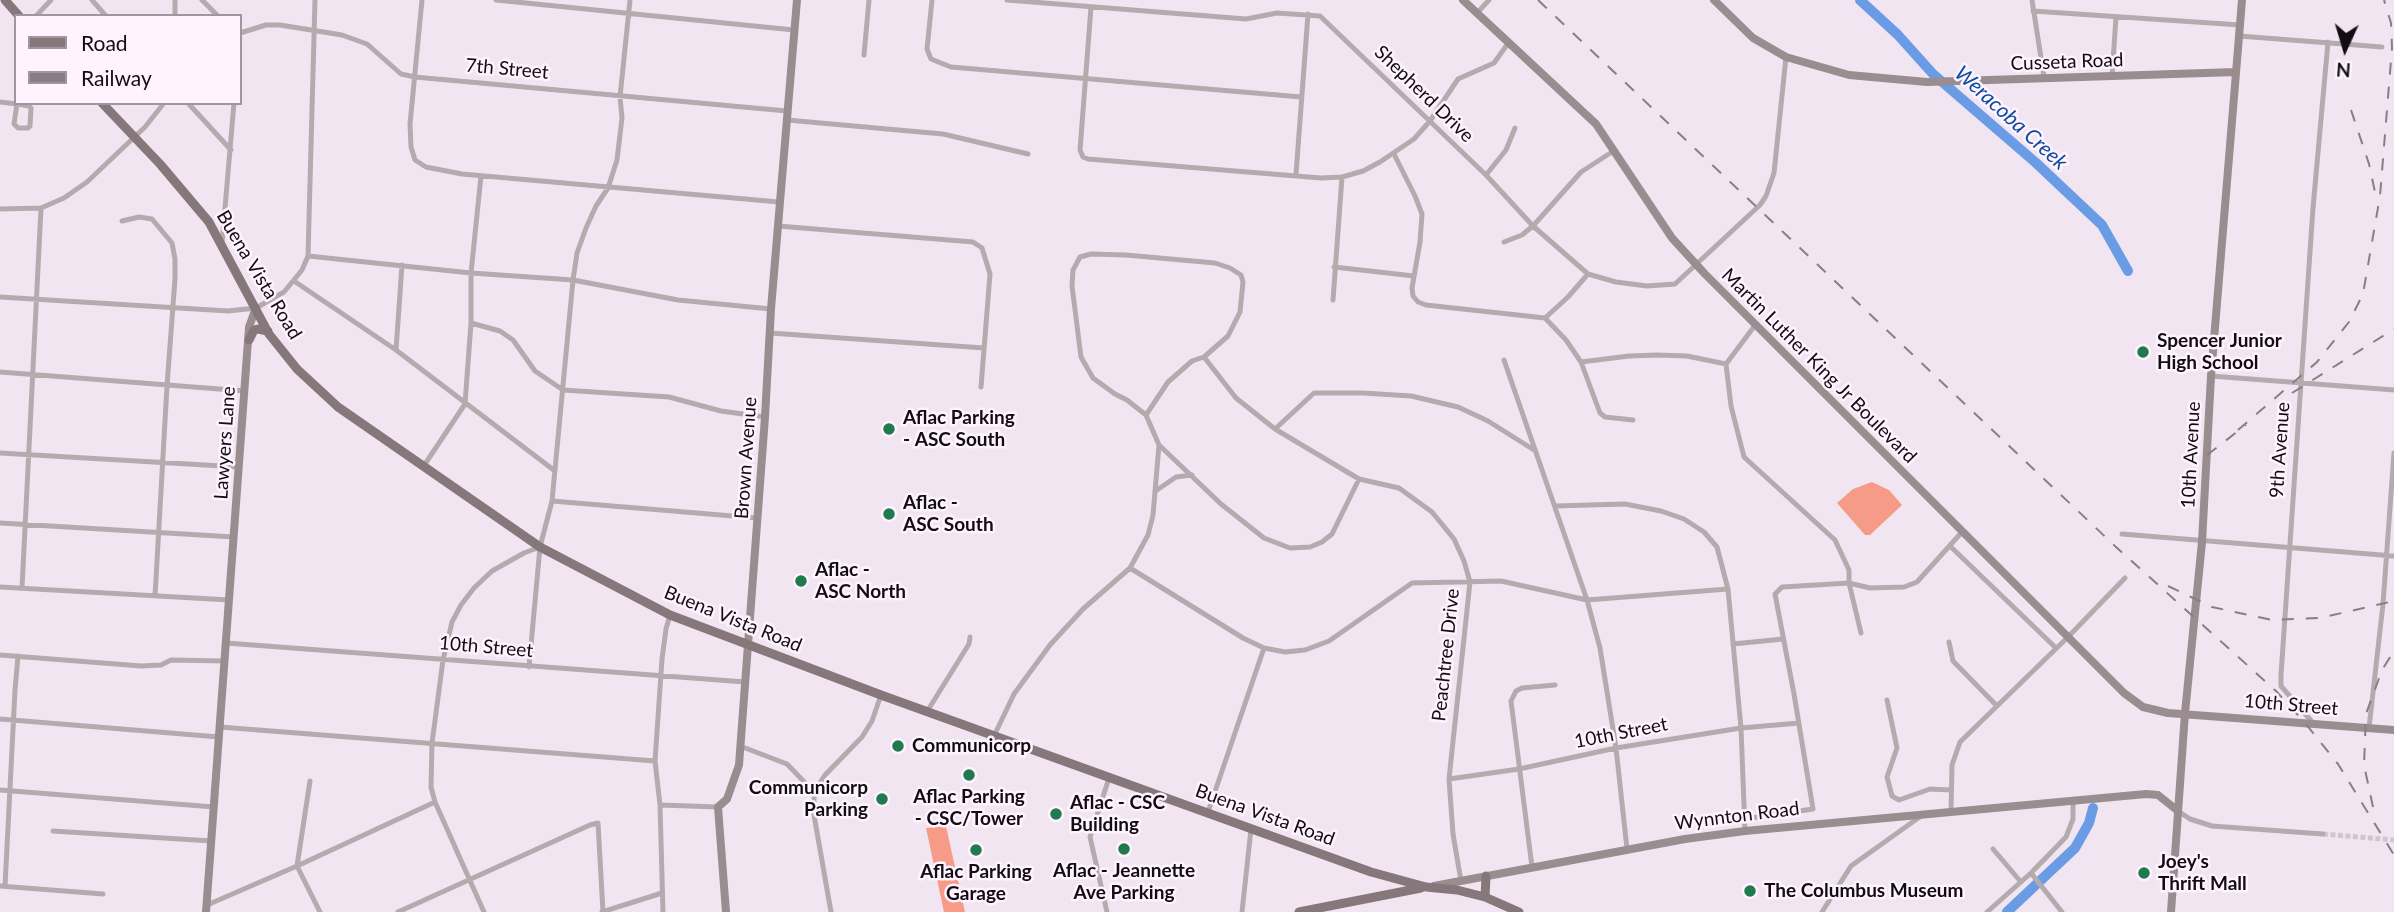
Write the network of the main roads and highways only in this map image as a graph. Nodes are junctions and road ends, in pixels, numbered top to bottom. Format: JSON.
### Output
{"nodes":[{"id":1,"x":5,"y":0,"type":"edge"},
{"id":2,"x":797,"y":0,"type":"edge"},
{"id":3,"x":1463,"y":0,"type":"edge"},
{"id":4,"x":1714,"y":0,"type":"edge"},
{"id":5,"x":2242,"y":0,"type":"edge"},
{"id":6,"x":17,"y":14,"type":"edge"},
{"id":7,"x":2236,"y":72,"type":"junction"},
{"id":8,"x":104,"y":105,"type":"edge"},
{"id":9,"x":257,"y":308,"type":"junction"},
{"id":10,"x":268,"y":331,"type":"junction"},
{"id":11,"x":248,"y":340,"type":"junction"},
{"id":12,"x":748,"y":644,"type":"junction"},
{"id":13,"x":2185,"y":713,"type":"junction"},
{"id":14,"x":2394,"y":730,"type":"edge"},
{"id":15,"x":2178,"y":811,"type":"junction"},
{"id":16,"x":1486,"y":876,"type":"junction"},
{"id":17,"x":1426,"y":887,"type":"junction"},
{"id":18,"x":1485,"y":897,"type":"junction"},
{"id":19,"x":1350,"y":907,"type":"edge"},
{"id":20,"x":206,"y":908,"type":"edge"},
{"id":21,"x":1506,"y":909,"type":"edge"},
{"id":22,"x":726,"y":912,"type":"edge"},
{"id":23,"x":1299,"y":912,"type":"edge"},
{"id":24,"x":1519,"y":912,"type":"edge"},
{"id":25,"x":2171,"y":912,"type":"edge"}],
"edges":[{"from":1,"to":6,"type":"main road"},
{"from":2,"to":12,"type":"main road","name":"Brown Avenue"},
{"from":3,"to":13,"type":"main road","name":"Martin Luther King Jr Boulevard"},
{"from":4,"to":7,"type":"main road","name":"Cusseta Road"},
{"from":5,"to":7,"type":"main road","name":"10th Avenue"},
{"from":7,"to":13,"type":"main road","name":"10th Avenue"},
{"from":8,"to":9,"type":"main road","name":"Buena Vista Road"},
{"from":9,"to":10,"type":"main road","name":"Buena Vista Road"},
{"from":9,"to":11,"type":"main road","name":"Lawyers Lane"},
{"from":10,"to":11,"type":"main road"},
{"from":10,"to":12,"type":"main road","name":"Buena Vista Road"},
{"from":11,"to":20,"type":"main road","name":"Lawyers Lane"},
{"from":12,"to":17,"type":"main road","name":"Buena Vista Road"},
{"from":12,"to":22,"type":"main road","name":"Brown Avenue"},
{"from":13,"to":14,"type":"main road","name":"10th Street"},
{"from":13,"to":15,"type":"main road","name":"10th Avenue"},
{"from":15,"to":16,"type":"main road","name":"Wynnton Road"},
{"from":15,"to":25,"type":"main road","name":"10th Avenue"},
{"from":16,"to":17,"type":"main road","name":"Wynnton Road"},
{"from":16,"to":18,"type":"main road"},
{"from":17,"to":18,"type":"main road","name":"Buena Vista Road"},
{"from":17,"to":19,"type":"main road","name":"Wynnton Road"},
{"from":18,"to":21,"type":"main road","name":"Buena Vista Road"},
{"from":19,"to":23,"type":"main road","name":"Wynnton Road"},
{"from":21,"to":24,"type":"main road","name":"Buena Vista Road"}]}
